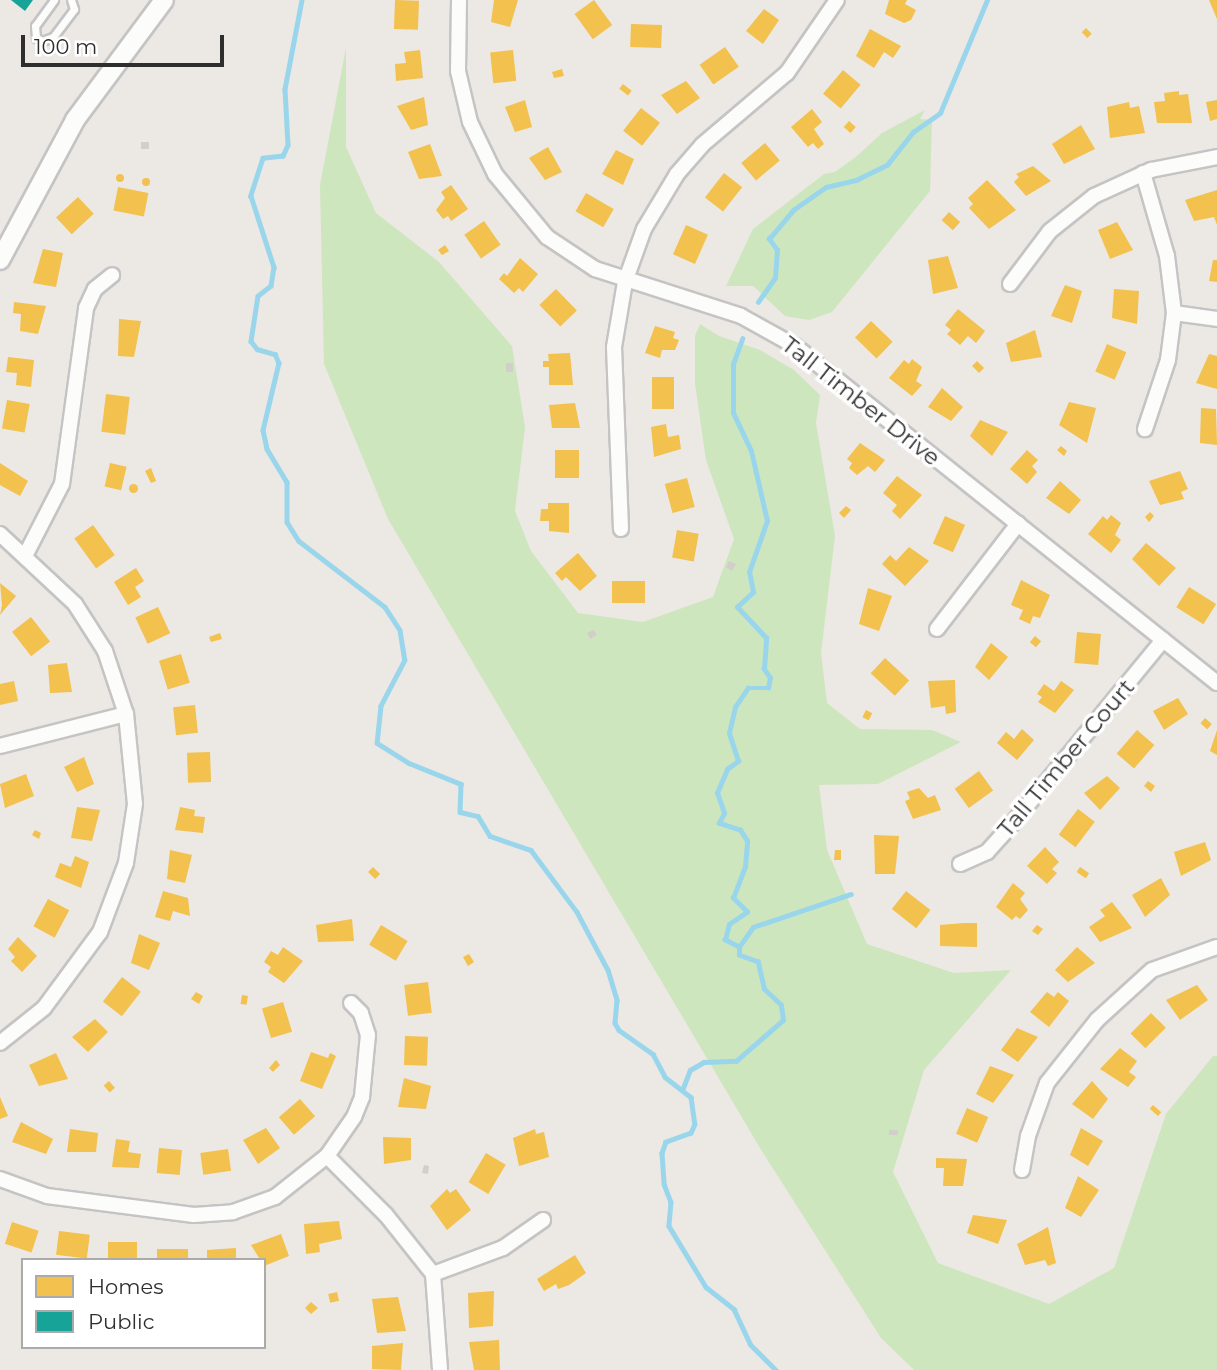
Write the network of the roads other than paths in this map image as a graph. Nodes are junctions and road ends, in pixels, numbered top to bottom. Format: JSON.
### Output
{"nodes":[{"id":1,"x":54,"y":0,"type":"edge"},
{"id":2,"x":71,"y":0,"type":"edge"},
{"id":3,"x":459,"y":0,"type":"edge"},
{"id":4,"x":837,"y":0,"type":"edge"},
{"id":5,"x":157,"y":2,"type":"edge"},
{"id":6,"x":1217,"y":157,"type":"edge"},
{"id":7,"x":1143,"y":173,"type":"junction"},
{"id":8,"x":0,"y":260,"type":"edge"},
{"id":9,"x":112,"y":275,"type":"dead end"},
{"id":10,"x":625,"y":282,"type":"junction"},
{"id":11,"x":1010,"y":284,"type":"dead end"},
{"id":12,"x":1174,"y":313,"type":"junction"},
{"id":13,"x":1217,"y":319,"type":"edge"},
{"id":14,"x":1145,"y":429,"type":"dead end"},
{"id":15,"x":1018,"y":524,"type":"junction"},
{"id":16,"x":621,"y":529,"type":"dead end"},
{"id":17,"x":0,"y":534,"type":"edge"},
{"id":18,"x":26,"y":554,"type":"junction"},
{"id":19,"x":937,"y":629,"type":"dead end"},
{"id":20,"x":1163,"y":640,"type":"junction"},
{"id":21,"x":1217,"y":683,"type":"edge"},
{"id":22,"x":126,"y":714,"type":"junction"},
{"id":23,"x":0,"y":747,"type":"edge"},
{"id":24,"x":960,"y":864,"type":"dead end"},
{"id":25,"x":1217,"y":947,"type":"edge"},
{"id":26,"x":351,"y":1003,"type":"dead end"},
{"id":27,"x":0,"y":1043,"type":"edge"},
{"id":28,"x":327,"y":1156,"type":"junction"},
{"id":29,"x":1022,"y":1170,"type":"dead end"},
{"id":30,"x":0,"y":1179,"type":"edge"},
{"id":31,"x":543,"y":1220,"type":"dead end"},
{"id":32,"x":433,"y":1274,"type":"junction"},
{"id":33,"x":440,"y":1370,"type":"edge"}],
"edges":[{"from":1,"to":2,"type":"lane"},
{"from":3,"to":10,"type":"street","name":"Tall Timber Drive"},
{"from":4,"to":10,"type":"street"},
{"from":5,"to":8,"type":"street"},
{"from":6,"to":7,"type":"street"},
{"from":7,"to":11,"type":"street"},
{"from":7,"to":12,"type":"street"},
{"from":9,"to":18,"type":"street"},
{"from":10,"to":15,"type":"street","name":"Tall Timber Drive"},
{"from":10,"to":16,"type":"street"},
{"from":12,"to":13,"type":"street"},
{"from":12,"to":14,"type":"street"},
{"from":15,"to":19,"type":"street"},
{"from":15,"to":20,"type":"street","name":"Tall Timber Drive"},
{"from":17,"to":18,"type":"street"},
{"from":18,"to":22,"type":"street"},
{"from":20,"to":21,"type":"street","name":"Tall Timber Drive"},
{"from":20,"to":24,"type":"street","name":"Tall Timber Court"},
{"from":22,"to":23,"type":"street"},
{"from":22,"to":27,"type":"street"},
{"from":25,"to":29,"type":"street"},
{"from":26,"to":28,"type":"street"},
{"from":28,"to":30,"type":"street"},
{"from":28,"to":32,"type":"street"},
{"from":31,"to":32,"type":"street"},
{"from":32,"to":33,"type":"street"}]}
